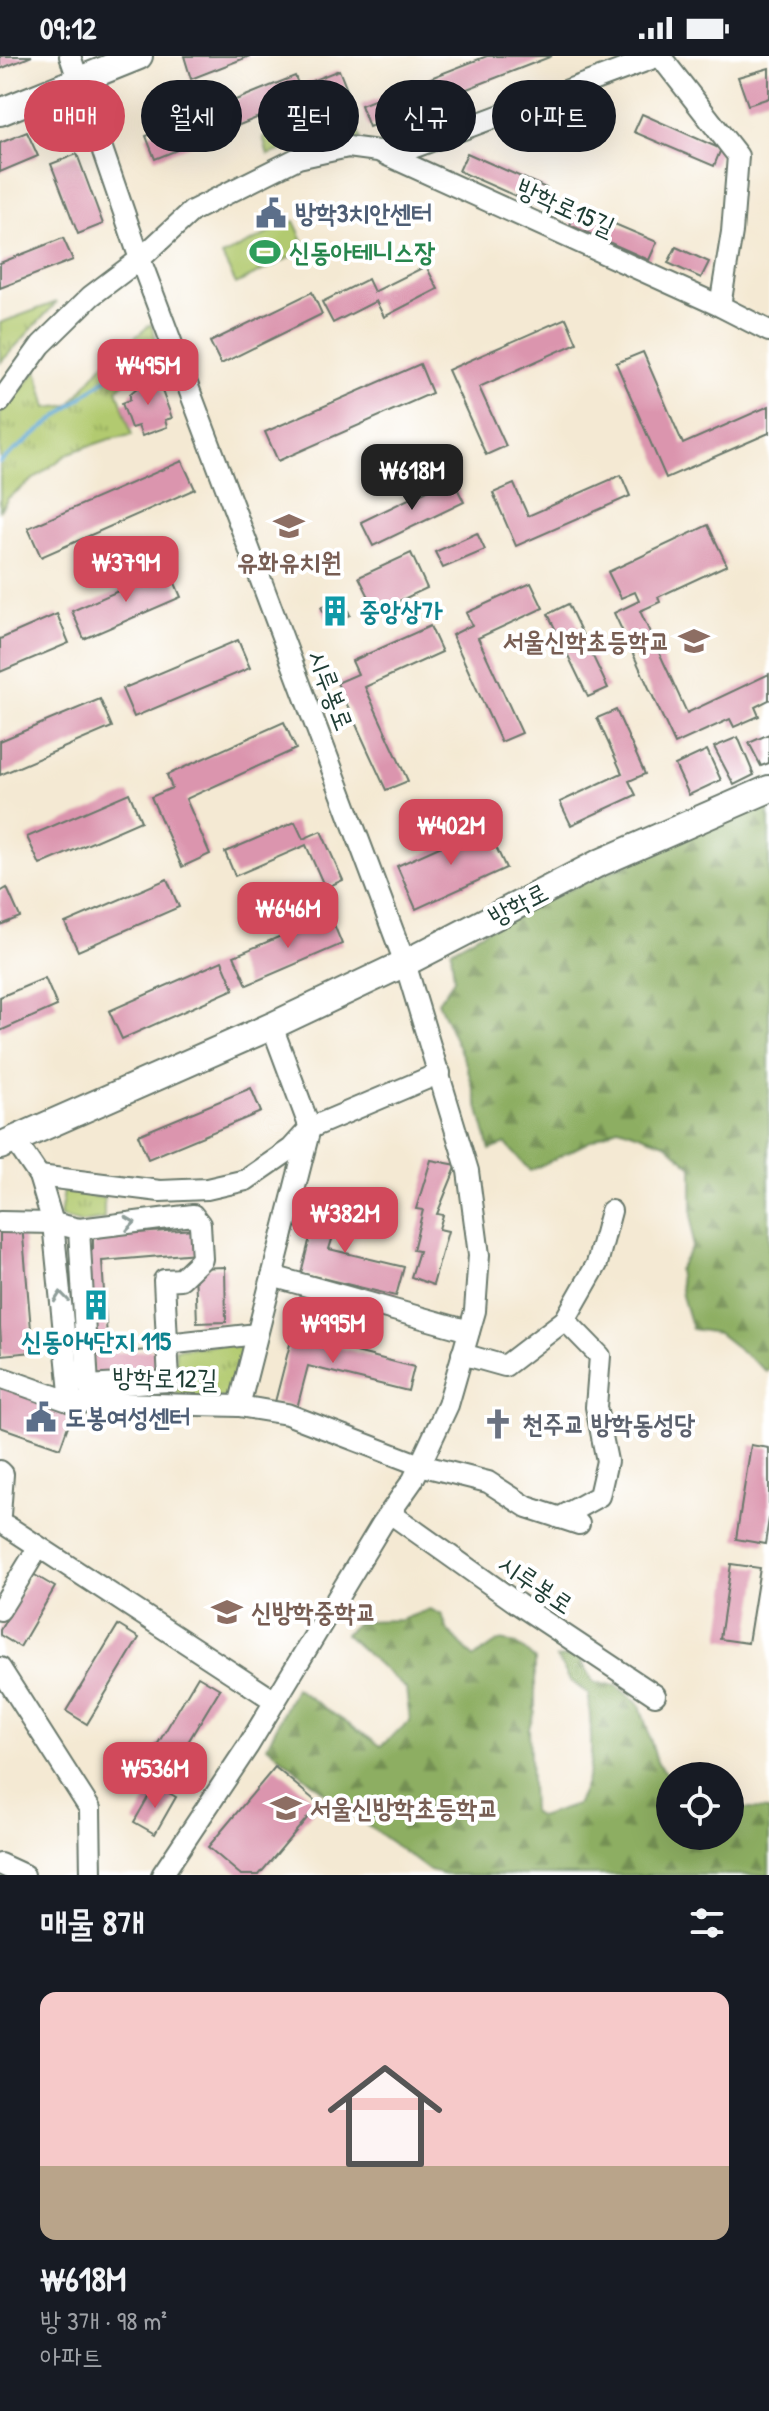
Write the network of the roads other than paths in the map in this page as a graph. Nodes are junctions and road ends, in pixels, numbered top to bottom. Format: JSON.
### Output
{"nodes":[{"id":1,"x":139,"y":56,"type":"edge"},
{"id":2,"x":659,"y":56,"type":"edge"},
{"id":3,"x":607,"y":66,"type":"edge"},
{"id":4,"x":74,"y":68,"type":"edge"},
{"id":5,"x":0,"y":112,"type":"edge"},
{"id":6,"x":391,"y":156,"type":"junction"},
{"id":7,"x":140,"y":259,"type":"junction"},
{"id":8,"x":720,"y":306,"type":"junction"},
{"id":9,"x":769,"y":331,"type":"edge"},
{"id":10,"x":0,"y":402,"type":"edge"},
{"id":11,"x":769,"y":789,"type":"edge"},
{"id":12,"x":405,"y":963,"type":"junction"},
{"id":13,"x":272,"y":1026,"type":"junction"},
{"id":14,"x":440,"y":1073,"type":"junction"},
{"id":15,"x":310,"y":1128,"type":"junction"},
{"id":16,"x":7,"y":1143,"type":"edge"},
{"id":17,"x":39,"y":1176,"type":"junction"},
{"id":18,"x":611,"y":1211,"type":"dead end"},
{"id":19,"x":0,"y":1222,"type":"edge"},
{"id":20,"x":53,"y":1223,"type":"junction"},
{"id":21,"x":79,"y":1229,"type":"junction"},
{"id":22,"x":272,"y":1276,"type":"junction"},
{"id":23,"x":565,"y":1320,"type":"junction"},
{"id":24,"x":469,"y":1331,"type":"junction"},
{"id":25,"x":257,"y":1334,"type":"junction"},
{"id":26,"x":167,"y":1344,"type":"junction"},
{"id":27,"x":462,"y":1354,"type":"junction"},
{"id":28,"x":0,"y":1377,"type":"edge"},
{"id":29,"x":71,"y":1402,"type":"junction"},
{"id":30,"x":239,"y":1406,"type":"junction"},
{"id":31,"x":420,"y":1465,"type":"junction"},
{"id":32,"x":0,"y":1471,"type":"edge"},
{"id":33,"x":390,"y":1513,"type":"junction"},
{"id":34,"x":2,"y":1527,"type":"edge"},
{"id":35,"x":38,"y":1548,"type":"junction"},
{"id":36,"x":0,"y":1610,"type":"edge"},
{"id":37,"x":0,"y":1668,"type":"edge"},
{"id":38,"x":655,"y":1695,"type":"dead end"},
{"id":39,"x":275,"y":1701,"type":"junction"},
{"id":40,"x":0,"y":1864,"type":"edge"},
{"id":41,"x":24,"y":1875,"type":"edge"},
{"id":42,"x":91,"y":1875,"type":"edge"},
{"id":43,"x":162,"y":1875,"type":"edge"}],
"edges":[{"from":1,"to":4,"type":"main road"},
{"from":2,"to":3,"type":"street"},
{"from":2,"to":8,"type":"street"},
{"from":3,"to":6,"type":"street"},
{"from":4,"to":5,"type":"main road"},
{"from":4,"to":7,"type":"street","name":"시루봉로"},
{"from":6,"to":7,"type":"street","name":"방학로15길"},
{"from":6,"to":8,"type":"street","name":"방학로15길"},
{"from":7,"to":10,"type":"street","name":"방학로15길"},
{"from":7,"to":12,"type":"street","name":"시루봉로"},
{"from":8,"to":9,"type":"street","name":"방학로15길"},
{"from":11,"to":12,"type":"main road","name":"방학로"},
{"from":12,"to":13,"type":"main road","name":"방학로"},
{"from":12,"to":14,"type":"street","name":"시루봉로"},
{"from":13,"to":15,"type":"street"},
{"from":13,"to":16,"type":"main road","name":"방학로"},
{"from":14,"to":15,"type":"street"},
{"from":14,"to":24,"type":"street","name":"시루봉로"},
{"from":15,"to":17,"type":"street"},
{"from":15,"to":22,"type":"street"},
{"from":16,"to":17,"type":"street"},
{"from":17,"to":20,"type":"street"},
{"from":18,"to":23,"type":"street"},
{"from":19,"to":20,"type":"street"},
{"from":20,"to":21,"type":"street"},
{"from":29,"to":20,"type":"street","one_way":true},
{"from":21,"to":26,"type":"street","one_way":true},
{"from":21,"to":26,"type":"street"},
{"from":22,"to":24,"type":"street"},
{"from":22,"to":25,"type":"street"},
{"from":23,"to":27,"type":"street"},
{"from":23,"to":31,"type":"street"},
{"from":24,"to":27,"type":"street","name":"시루봉로"},
{"from":25,"to":26,"type":"street"},
{"from":25,"to":30,"type":"street"},
{"from":27,"to":31,"type":"street","name":"시루봉로"},
{"from":28,"to":29,"type":"street","name":"방학로12길"},
{"from":29,"to":30,"type":"street","name":"방학로12길"},
{"from":30,"to":31,"type":"street","name":"방학로12길"},
{"from":31,"to":33,"type":"street","name":"시루봉로"},
{"from":32,"to":34,"type":"street"},
{"from":33,"to":38,"type":"street","name":"시루봉로"},
{"from":33,"to":39,"type":"street","name":"시루봉로"},
{"from":34,"to":35,"type":"street"},
{"from":35,"to":36,"type":"street"},
{"from":35,"to":39,"type":"street"},
{"from":37,"to":42,"type":"street"},
{"from":39,"to":43,"type":"street","name":"시루봉로"},
{"from":40,"to":41,"type":"street"}]}
